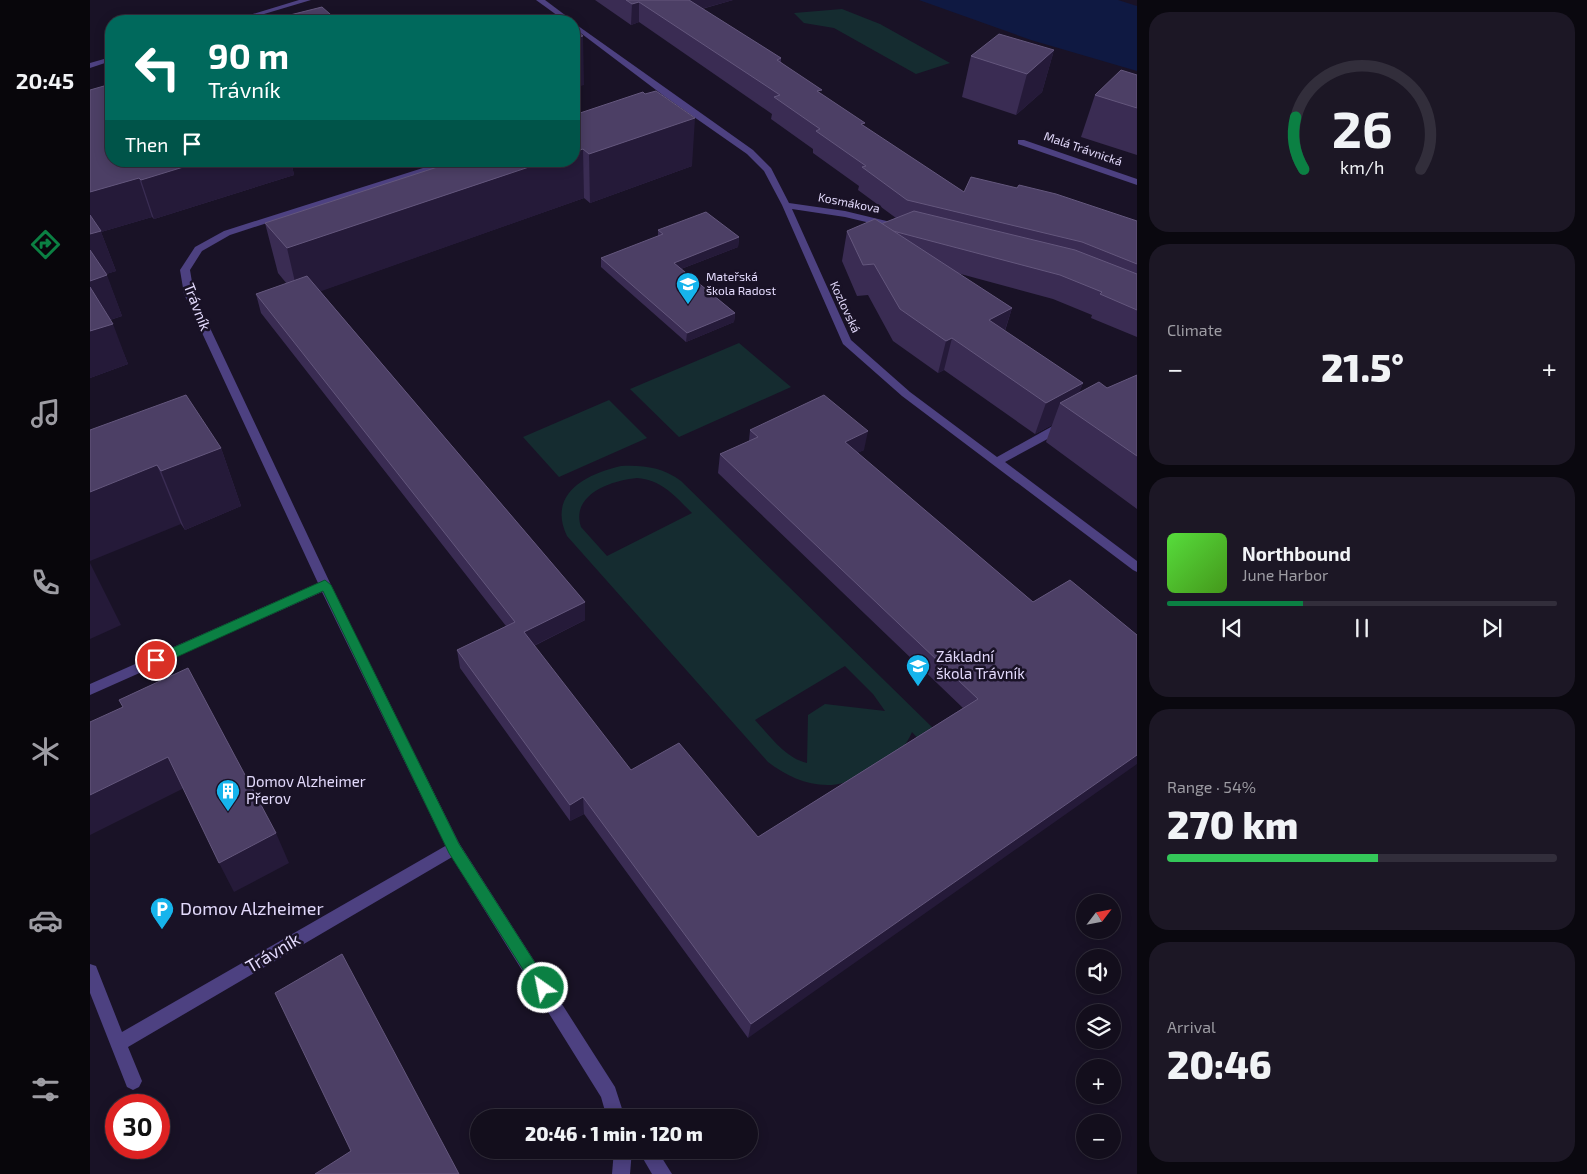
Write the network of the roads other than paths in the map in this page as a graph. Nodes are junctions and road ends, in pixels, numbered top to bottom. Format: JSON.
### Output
{"nodes":[{"id":1,"x":307,"y":0,"type":"edge"},
{"id":2,"x":540,"y":0,"type":"edge"},
{"id":3,"x":255,"y":15,"type":"edge"},
{"id":4,"x":561,"y":15,"type":"edge"},
{"id":5,"x":580,"y":30,"type":"edge"},
{"id":6,"x":105,"y":58,"type":"edge"},
{"id":7,"x":105,"y":60,"type":"edge"},
{"id":8,"x":90,"y":61,"type":"edge"},
{"id":9,"x":90,"y":66,"type":"edge"},
{"id":10,"x":1021,"y":142,"type":"dead end"},
{"id":11,"x":436,"y":167,"type":"edge"},
{"id":12,"x":1137,"y":182,"type":"edge"},
{"id":13,"x":786,"y":205,"type":"junction"},
{"id":14,"x":912,"y":230,"type":"edge"},
{"id":15,"x":1072,"y":420,"type":"edge"},
{"id":16,"x":997,"y":462,"type":"junction"},
{"id":17,"x":1137,"y":567,"type":"edge"},
{"id":18,"x":325,"y":585,"type":"junction"},
{"id":19,"x":90,"y":690,"type":"edge"},
{"id":20,"x":454,"y":848,"type":"junction"},
{"id":21,"x":90,"y":972,"type":"edge"},
{"id":22,"x":118,"y":1044,"type":"junction"},
{"id":23,"x":133,"y":1081,"type":"dead end"},
{"id":24,"x":609,"y":1093,"type":"junction"},
{"id":25,"x":613,"y":1109,"type":"edge"},
{"id":26,"x":620,"y":1109,"type":"edge"},
{"id":27,"x":623,"y":1159,"type":"edge"},
{"id":28,"x":653,"y":1159,"type":"edge"},
{"id":29,"x":621,"y":1174,"type":"edge"},
{"id":30,"x":663,"y":1174,"type":"edge"}],
"edges":[{"from":1,"to":3,"type":"street"},
{"from":2,"to":4,"type":"street"},
{"from":5,"to":13,"type":"street","name":"Kozlovská"},
{"from":6,"to":8,"type":"street"},
{"from":7,"to":9,"type":"street"},
{"from":10,"to":12,"type":"street","name":"Malá Trávnická"},
{"from":11,"to":18,"type":"street","name":"Trávník"},
{"from":13,"to":14,"type":"street","name":"Kosmákova"},
{"from":13,"to":16,"type":"street","name":"Kozlovská"},
{"from":15,"to":16,"type":"street"},
{"from":16,"to":17,"type":"street","name":"Kozlovská"},
{"from":18,"to":19,"type":"street"},
{"from":18,"to":20,"type":"street","name":"Trávník"},
{"from":20,"to":22,"type":"street","name":"Trávník"},
{"from":20,"to":24,"type":"street","name":"Trávník"},
{"from":21,"to":22,"type":"street"},
{"from":22,"to":23,"type":"street"},
{"from":24,"to":25,"type":"street","name":"Trávník"},
{"from":24,"to":26,"type":"street"},
{"from":27,"to":29,"type":"street"},
{"from":28,"to":30,"type":"street"}]}
